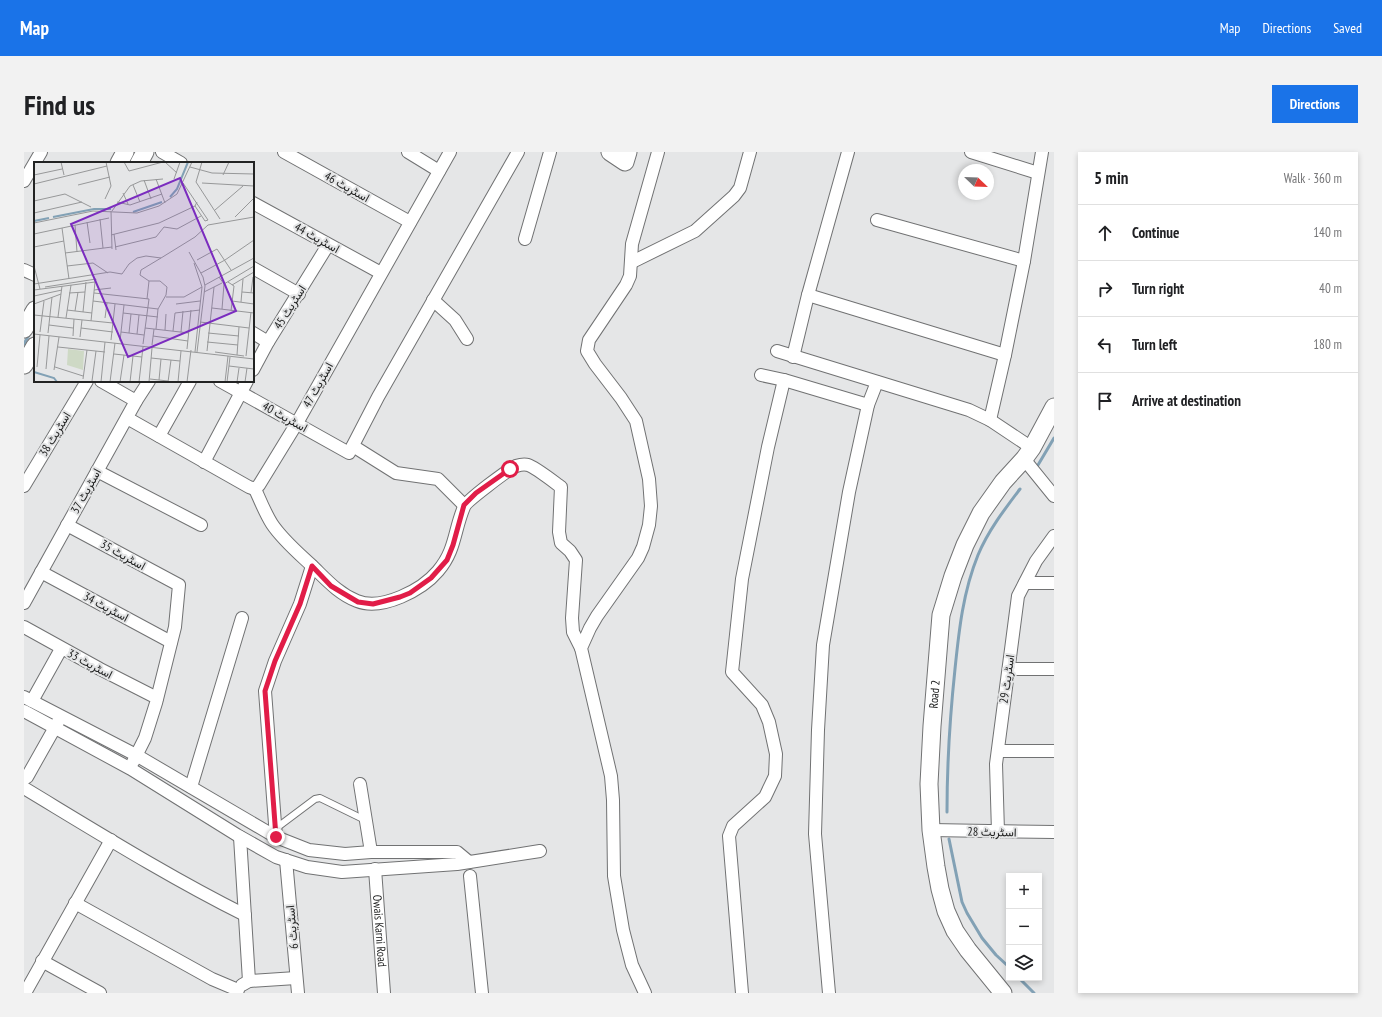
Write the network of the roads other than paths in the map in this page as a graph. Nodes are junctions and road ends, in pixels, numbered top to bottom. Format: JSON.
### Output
{"nodes":[{"id":1,"x":40,"y":152,"type":"edge"},
{"id":2,"x":125,"y":152,"type":"edge"},
{"id":3,"x":146,"y":152,"type":"edge"},
{"id":4,"x":162,"y":152,"type":"edge"},
{"id":5,"x":285,"y":152,"type":"edge"},
{"id":6,"x":408,"y":152,"type":"edge"},
{"id":7,"x":450,"y":152,"type":"edge"},
{"id":8,"x":518,"y":152,"type":"edge"},
{"id":9,"x":550,"y":152,"type":"edge"},
{"id":10,"x":610,"y":152,"type":"edge"},
{"id":11,"x":628,"y":152,"type":"edge"},
{"id":12,"x":658,"y":152,"type":"edge"},
{"id":13,"x":750,"y":152,"type":"edge"},
{"id":14,"x":848,"y":152,"type":"edge"},
{"id":15,"x":971,"y":152,"type":"edge"},
{"id":16,"x":1042,"y":152,"type":"edge"},
{"id":17,"x":34,"y":162,"type":"edge"},
{"id":18,"x":120,"y":162,"type":"edge"},
{"id":19,"x":140,"y":162,"type":"edge"},
{"id":20,"x":179,"y":162,"type":"edge"},
{"id":21,"x":34,"y":163,"type":"edge"},
{"id":22,"x":439,"y":171,"type":"junction"},
{"id":23,"x":1038,"y":173,"type":"junction"},
{"id":24,"x":24,"y":181,"type":"edge"},
{"id":25,"x":254,"y":204,"type":"edge"},
{"id":26,"x":877,"y":220,"type":"dead end"},
{"id":27,"x":410,"y":222,"type":"junction"},
{"id":28,"x":525,"y":239,"type":"dead end"},
{"id":29,"x":328,"y":245,"type":"junction"},
{"id":30,"x":632,"y":262,"type":"junction"},
{"id":31,"x":1024,"y":262,"type":"junction"},
{"id":32,"x":254,"y":269,"type":"edge"},
{"id":33,"x":24,"y":270,"type":"edge"},
{"id":34,"x":381,"y":273,"type":"junction"},
{"id":35,"x":34,"y":275,"type":"edge"},
{"id":36,"x":298,"y":294,"type":"junction"},
{"id":37,"x":808,"y":295,"type":"junction"},
{"id":38,"x":433,"y":300,"type":"junction"},
{"id":39,"x":34,"y":312,"type":"edge"},
{"id":40,"x":24,"y":329,"type":"edge"},
{"id":41,"x":254,"y":335,"type":"edge"},
{"id":42,"x":467,"y":339,"type":"dead end"},
{"id":43,"x":268,"y":342,"type":"junction"},
{"id":44,"x":34,"y":348,"type":"edge"},
{"id":45,"x":777,"y":351,"type":"dead end"},
{"id":46,"x":1005,"y":355,"type":"junction"},
{"id":47,"x":793,"y":356,"type":"junction"},
{"id":48,"x":24,"y":365,"type":"edge"},
{"id":49,"x":254,"y":368,"type":"edge"},
{"id":50,"x":761,"y":375,"type":"dead end"},
{"id":51,"x":784,"y":380,"type":"junction"},
{"id":52,"x":86,"y":382,"type":"edge"},
{"id":53,"x":103,"y":382,"type":"edge"},
{"id":54,"x":148,"y":382,"type":"edge"},
{"id":55,"x":189,"y":382,"type":"edge"},
{"id":56,"x":222,"y":382,"type":"edge"},
{"id":57,"x":246,"y":382,"type":"edge"},
{"id":58,"x":877,"y":382,"type":"junction"},
{"id":59,"x":241,"y":393,"type":"junction"},
{"id":60,"x":136,"y":401,"type":"junction"},
{"id":61,"x":868,"y":405,"type":"junction"},
{"id":62,"x":1054,"y":407,"type":"edge"},
{"id":63,"x":127,"y":418,"type":"junction"},
{"id":64,"x":990,"y":420,"type":"junction"},
{"id":65,"x":297,"y":423,"type":"junction"},
{"id":66,"x":159,"y":436,"type":"junction"},
{"id":67,"x":351,"y":449,"type":"junction"},
{"id":68,"x":1028,"y":454,"type":"junction"},
{"id":69,"x":204,"y":462,"type":"junction"},
{"id":70,"x":97,"y":471,"type":"junction"},
{"id":71,"x":24,"y":486,"type":"edge"},
{"id":72,"x":255,"y":489,"type":"junction"},
{"id":73,"x":1054,"y":496,"type":"edge"},
{"id":74,"x":464,"y":505,"type":"junction"},
{"id":75,"x":67,"y":525,"type":"junction"},
{"id":76,"x":201,"y":525,"type":"dead end"},
{"id":77,"x":1054,"y":536,"type":"edge"},
{"id":78,"x":312,"y":566,"type":"junction"},
{"id":79,"x":41,"y":572,"type":"junction"},
{"id":80,"x":1025,"y":583,"type":"junction"},
{"id":81,"x":1054,"y":583,"type":"edge"},
{"id":82,"x":24,"y":603,"type":"edge"},
{"id":83,"x":242,"y":618,"type":"dead end"},
{"id":84,"x":24,"y":627,"type":"edge"},
{"id":85,"x":171,"y":642,"type":"junction"},
{"id":86,"x":581,"y":648,"type":"junction"},
{"id":87,"x":61,"y":649,"type":"junction"},
{"id":88,"x":1009,"y":669,"type":"junction"},
{"id":89,"x":1054,"y":669,"type":"edge"},
{"id":90,"x":157,"y":698,"type":"junction"},
{"id":91,"x":28,"y":699,"type":"edge"},
{"id":92,"x":24,"y":711,"type":"edge"},
{"id":93,"x":61,"y":717,"type":"junction"},
{"id":94,"x":54,"y":729,"type":"junction"},
{"id":95,"x":998,"y":751,"type":"junction"},
{"id":96,"x":1054,"y":751,"type":"edge"},
{"id":97,"x":136,"y":756,"type":"junction"},
{"id":98,"x":131,"y":769,"type":"junction"},
{"id":99,"x":24,"y":779,"type":"edge"},
{"id":100,"x":360,"y":784,"type":"dead end"},
{"id":101,"x":24,"y":788,"type":"edge"},
{"id":102,"x":191,"y":788,"type":"junction"},
{"id":103,"x":365,"y":820,"type":"junction"},
{"id":104,"x":931,"y":830,"type":"junction"},
{"id":105,"x":998,"y":832,"type":"junction"},
{"id":106,"x":1054,"y":832,"type":"edge"},
{"id":107,"x":275,"y":833,"type":"junction"},
{"id":108,"x":240,"y":837,"type":"junction"},
{"id":109,"x":111,"y":840,"type":"junction"},
{"id":110,"x":540,"y":851,"type":"dead end"},
{"id":111,"x":371,"y":852,"type":"junction"},
{"id":112,"x":286,"y":860,"type":"junction"},
{"id":113,"x":469,"y":862,"type":"junction"},
{"id":114,"x":375,"y":869,"type":"junction"},
{"id":115,"x":470,"y":876,"type":"dead end"},
{"id":116,"x":75,"y":903,"type":"junction"},
{"id":117,"x":245,"y":915,"type":"junction"},
{"id":118,"x":42,"y":960,"type":"junction"},
{"id":119,"x":296,"y":978,"type":"junction"},
{"id":120,"x":249,"y":981,"type":"junction"},
{"id":121,"x":238,"y":992,"type":"edge"},
{"id":122,"x":25,"y":993,"type":"edge"},
{"id":123,"x":100,"y":993,"type":"edge"},
{"id":124,"x":298,"y":993,"type":"edge"},
{"id":125,"x":384,"y":993,"type":"edge"},
{"id":126,"x":482,"y":993,"type":"edge"},
{"id":127,"x":645,"y":993,"type":"edge"},
{"id":128,"x":742,"y":993,"type":"edge"},
{"id":129,"x":828,"y":993,"type":"edge"},
{"id":130,"x":1003,"y":993,"type":"edge"}],
"edges":[{"from":1,"to":17,"type":"street"},
{"from":2,"to":18,"type":"street"},
{"from":3,"to":19,"type":"street"},
{"from":4,"to":20,"type":"street"},
{"from":5,"to":27,"type":"street","name":"اسٹریٹ 46"},
{"from":6,"to":22,"type":"street"},
{"from":7,"to":22,"type":"street","name":"اسٹریٹ 47"},
{"from":8,"to":38,"type":"street"},
{"from":9,"to":28,"type":"street"},
{"from":10,"to":11,"type":"street"},
{"from":12,"to":30,"type":"street"},
{"from":13,"to":30,"type":"street"},
{"from":14,"to":37,"type":"street"},
{"from":15,"to":23,"type":"street"},
{"from":16,"to":23,"type":"street"},
{"from":21,"to":24,"type":"street"},
{"from":22,"to":27,"type":"street","name":"اسٹریٹ 47"},
{"from":23,"to":31,"type":"street"},
{"from":25,"to":29,"type":"street","name":"اسٹریٹ 44"},
{"from":26,"to":31,"type":"street"},
{"from":27,"to":34,"type":"street","name":"اسٹریٹ 47"},
{"from":29,"to":34,"type":"street","name":"اسٹریٹ 44"},
{"from":29,"to":36,"type":"street","name":"اسٹریٹ 45"},
{"from":30,"to":86,"type":"street"},
{"from":31,"to":46,"type":"street"},
{"from":32,"to":36,"type":"street"},
{"from":33,"to":35,"type":"street"},
{"from":34,"to":65,"type":"street","name":"اسٹریٹ 47"},
{"from":36,"to":43,"type":"street","name":"اسٹریٹ 45"},
{"from":37,"to":46,"type":"street"},
{"from":37,"to":47,"type":"street"},
{"from":38,"to":42,"type":"street"},
{"from":38,"to":67,"type":"street"},
{"from":39,"to":40,"type":"street"},
{"from":41,"to":43,"type":"street"},
{"from":43,"to":49,"type":"street","name":"اسٹریٹ 45"},
{"from":44,"to":48,"type":"street"},
{"from":45,"to":47,"type":"street"},
{"from":46,"to":64,"type":"street"},
{"from":47,"to":58,"type":"street"},
{"from":50,"to":51,"type":"street"},
{"from":51,"to":61,"type":"street"},
{"from":51,"to":128,"type":"street"},
{"from":52,"to":71,"type":"street","name":"اسٹریٹ 38"},
{"from":53,"to":60,"type":"street"},
{"from":54,"to":60,"type":"street","name":"اسٹریٹ 37"},
{"from":55,"to":66,"type":"street"},
{"from":56,"to":59,"type":"street","name":"اسٹریٹ 40"},
{"from":57,"to":59,"type":"street"},
{"from":58,"to":61,"type":"street"},
{"from":58,"to":64,"type":"street"},
{"from":59,"to":65,"type":"street","name":"اسٹریٹ 40"},
{"from":59,"to":69,"type":"street"},
{"from":60,"to":63,"type":"street","name":"اسٹریٹ 37"},
{"from":61,"to":129,"type":"street"},
{"from":62,"to":68,"type":"street","name":"Road 2"},
{"from":63,"to":66,"type":"street"},
{"from":63,"to":70,"type":"street","name":"اسٹریٹ 37"},
{"from":64,"to":68,"type":"street"},
{"from":65,"to":67,"type":"street","name":"اسٹریٹ 40"},
{"from":65,"to":72,"type":"street","name":"اسٹریٹ 47"},
{"from":66,"to":69,"type":"street"},
{"from":67,"to":74,"type":"street","name":"اسٹریٹ 40"},
{"from":68,"to":73,"type":"street"},
{"from":68,"to":104,"type":"street","name":"Road 2"},
{"from":69,"to":72,"type":"street"},
{"from":70,"to":75,"type":"street","name":"اسٹریٹ 37"},
{"from":70,"to":76,"type":"street"},
{"from":72,"to":78,"type":"street"},
{"from":74,"to":78,"type":"street"},
{"from":74,"to":86,"type":"street"},
{"from":75,"to":79,"type":"street","name":"اسٹریٹ 37"},
{"from":75,"to":85,"type":"street","name":"اسٹریٹ 35"},
{"from":77,"to":80,"type":"street","name":"اسٹریٹ 29"},
{"from":78,"to":107,"type":"street"},
{"from":79,"to":82,"type":"street","name":"اسٹریٹ 37"},
{"from":79,"to":85,"type":"street","name":"اسٹریٹ 34"},
{"from":80,"to":81,"type":"street"},
{"from":80,"to":88,"type":"street","name":"اسٹریٹ 29"},
{"from":83,"to":102,"type":"street"},
{"from":84,"to":87,"type":"street","name":"اسٹریٹ 33"},
{"from":85,"to":90,"type":"street"},
{"from":86,"to":127,"type":"street"},
{"from":87,"to":90,"type":"street","name":"اسٹریٹ 33"},
{"from":87,"to":91,"type":"street"},
{"from":88,"to":89,"type":"street"},
{"from":88,"to":95,"type":"street","name":"اسٹریٹ 29"},
{"from":90,"to":97,"type":"street"},
{"from":91,"to":93,"type":"street"},
{"from":92,"to":94,"type":"street"},
{"from":93,"to":94,"type":"street"},
{"from":93,"to":97,"type":"street"},
{"from":94,"to":98,"type":"street"},
{"from":94,"to":99,"type":"street"},
{"from":95,"to":96,"type":"street"},
{"from":95,"to":105,"type":"street","name":"اسٹریٹ 29"},
{"from":97,"to":98,"type":"street"},
{"from":97,"to":102,"type":"street"},
{"from":98,"to":108,"type":"street"},
{"from":100,"to":103,"type":"street"},
{"from":101,"to":109,"type":"street"},
{"from":102,"to":107,"type":"street"},
{"from":103,"to":107,"type":"lane"},
{"from":103,"to":111,"type":"street"},
{"from":104,"to":105,"type":"street","name":"اسٹریٹ 28"},
{"from":104,"to":130,"type":"street","name":"Road 2"},
{"from":105,"to":106,"type":"street","name":"اسٹریٹ 28"},
{"from":107,"to":111,"type":"street"},
{"from":108,"to":112,"type":"street"},
{"from":108,"to":117,"type":"street"},
{"from":109,"to":116,"type":"street"},
{"from":109,"to":117,"type":"street"},
{"from":110,"to":113,"type":"street"},
{"from":111,"to":113,"type":"street"},
{"from":112,"to":114,"type":"street"},
{"from":112,"to":119,"type":"street","name":"اسٹریٹ 6"},
{"from":113,"to":114,"type":"street"},
{"from":114,"to":125,"type":"street","name":"Owais Karni Road"},
{"from":115,"to":126,"type":"street"},
{"from":116,"to":118,"type":"street"},
{"from":116,"to":121,"type":"street"},
{"from":117,"to":120,"type":"street"},
{"from":118,"to":122,"type":"street"},
{"from":118,"to":123,"type":"street"},
{"from":119,"to":120,"type":"street"},
{"from":119,"to":124,"type":"street","name":"اسٹریٹ 6"},
{"from":120,"to":121,"type":"street"}]}
